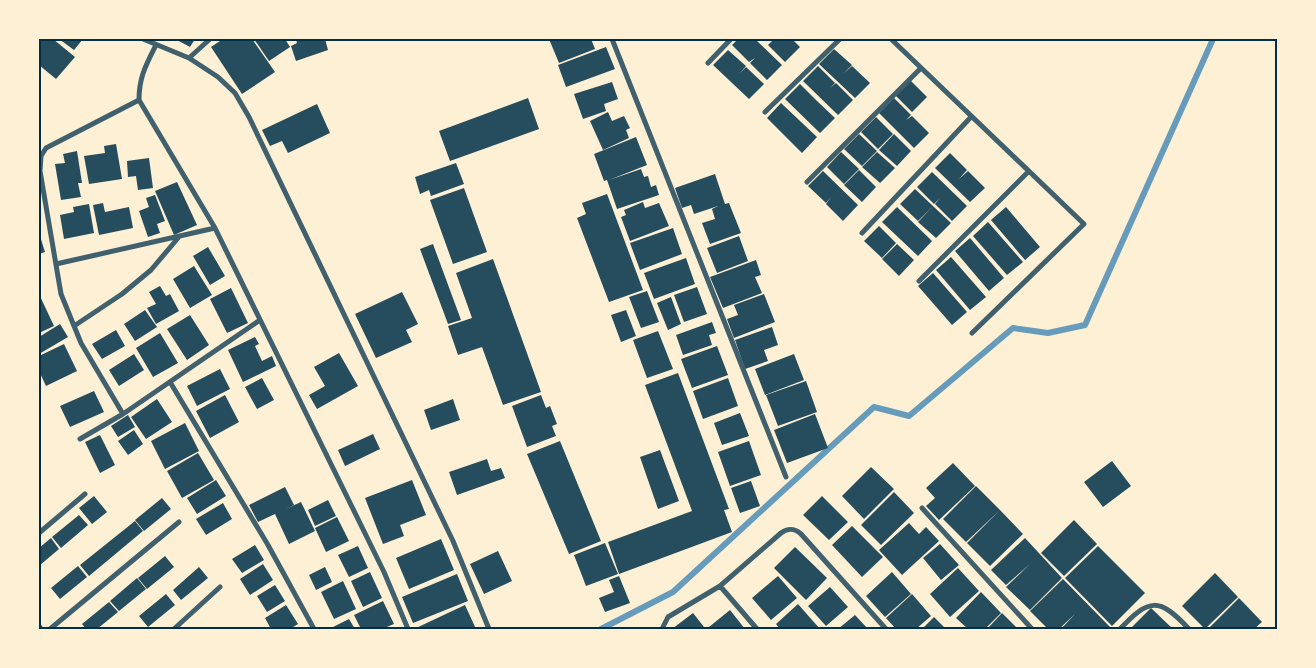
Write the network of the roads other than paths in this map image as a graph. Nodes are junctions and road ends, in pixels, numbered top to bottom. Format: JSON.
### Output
{"nodes":[{"id":1,"x":143,"y":39,"type":"edge"},
{"id":2,"x":210,"y":39,"type":"edge"},
{"id":3,"x":612,"y":39,"type":"edge"},
{"id":4,"x":731,"y":39,"type":"edge"},
{"id":5,"x":840,"y":39,"type":"edge"},
{"id":6,"x":891,"y":39,"type":"edge"},
{"id":7,"x":156,"y":45,"type":"junction"},
{"id":8,"x":189,"y":58,"type":"junction"},
{"id":9,"x":708,"y":63,"type":"dead end"},
{"id":10,"x":921,"y":68,"type":"junction"},
{"id":11,"x":139,"y":100,"type":"junction"},
{"id":12,"x":766,"y":112,"type":"dead end"},
{"id":13,"x":971,"y":117,"type":"junction"},
{"id":14,"x":1029,"y":172,"type":"junction"},
{"id":15,"x":807,"y":182,"type":"dead end"},
{"id":16,"x":214,"y":228,"type":"junction"},
{"id":17,"x":862,"y":233,"type":"dead end"},
{"id":18,"x":179,"y":237,"type":"junction"},
{"id":19,"x":56,"y":264,"type":"junction"},
{"id":20,"x":918,"y":281,"type":"dead end"},
{"id":21,"x":260,"y":320,"type":"junction"},
{"id":22,"x":74,"y":326,"type":"junction"},
{"id":23,"x":972,"y":333,"type":"dead end"},
{"id":24,"x":170,"y":382,"type":"junction"},
{"id":25,"x":123,"y":414,"type":"junction"},
{"id":26,"x":80,"y":439,"type":"dead end"},
{"id":27,"x":786,"y":477,"type":"dead end"},
{"id":28,"x":85,"y":494,"type":"dead end"},
{"id":29,"x":922,"y":508,"type":"dead end"},
{"id":30,"x":179,"y":522,"type":"dead end"},
{"id":31,"x":39,"y":533,"type":"edge"},
{"id":32,"x":720,"y":586,"type":"junction"},
{"id":33,"x":220,"y":587,"type":"dead end"},
{"id":34,"x":39,"y":626,"type":"edge"},
{"id":35,"x":42,"y":629,"type":"edge"},
{"id":36,"x":50,"y":629,"type":"edge"},
{"id":37,"x":174,"y":629,"type":"edge"},
{"id":38,"x":314,"y":629,"type":"edge"},
{"id":39,"x":408,"y":629,"type":"edge"},
{"id":40,"x":489,"y":629,"type":"edge"},
{"id":41,"x":662,"y":629,"type":"edge"},
{"id":42,"x":757,"y":629,"type":"edge"},
{"id":43,"x":886,"y":629,"type":"edge"},
{"id":44,"x":1032,"y":629,"type":"edge"},
{"id":45,"x":1120,"y":629,"type":"edge"},
{"id":46,"x":1189,"y":629,"type":"edge"}],
"edges":[{"from":1,"to":7,"type":"street"},
{"from":2,"to":8,"type":"street"},
{"from":3,"to":27,"type":"street"},
{"from":4,"to":9,"type":"street"},
{"from":5,"to":12,"type":"street"},
{"from":6,"to":10,"type":"street"},
{"from":7,"to":8,"type":"street"},
{"from":7,"to":11,"type":"street"},
{"from":8,"to":40,"type":"street"},
{"from":10,"to":13,"type":"street"},
{"from":10,"to":15,"type":"street"},
{"from":11,"to":16,"type":"street"},
{"from":11,"to":19,"type":"street"},
{"from":13,"to":14,"type":"street"},
{"from":13,"to":17,"type":"street"},
{"from":14,"to":20,"type":"street"},
{"from":14,"to":23,"type":"street"},
{"from":16,"to":18,"type":"street"},
{"from":16,"to":21,"type":"street"},
{"from":18,"to":19,"type":"street"},
{"from":18,"to":22,"type":"street"},
{"from":19,"to":22,"type":"street"},
{"from":21,"to":24,"type":"street"},
{"from":21,"to":39,"type":"street"},
{"from":22,"to":25,"type":"street"},
{"from":24,"to":25,"type":"street"},
{"from":24,"to":38,"type":"street"},
{"from":25,"to":26,"type":"street"},
{"from":28,"to":31,"type":"street"},
{"from":29,"to":44,"type":"street"},
{"from":30,"to":36,"type":"street"},
{"from":32,"to":41,"type":"street"},
{"from":32,"to":42,"type":"street"},
{"from":32,"to":43,"type":"street"},
{"from":33,"to":37,"type":"street"},
{"from":34,"to":35,"type":"street"},
{"from":45,"to":46,"type":"street"}]}
